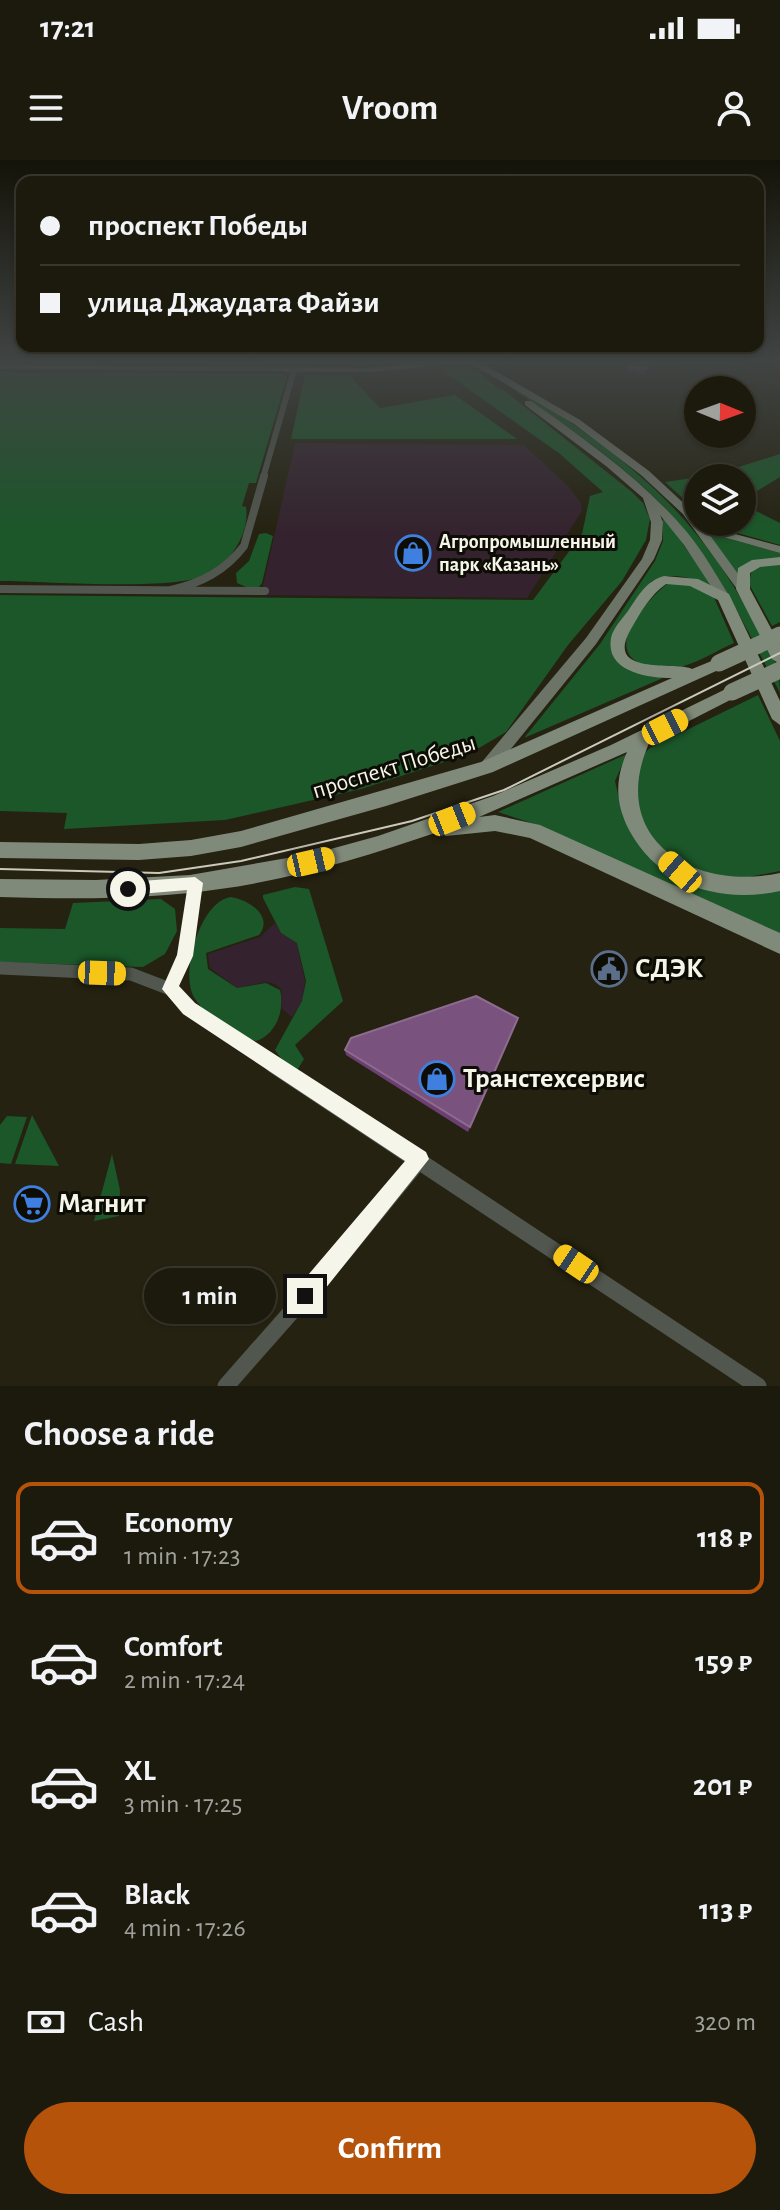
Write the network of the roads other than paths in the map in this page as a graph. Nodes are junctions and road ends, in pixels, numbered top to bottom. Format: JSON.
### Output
{"nodes":[{"id":1,"x":280,"y":418,"type":"edge"},
{"id":2,"x":551,"y":418,"type":"edge"},
{"id":3,"x":567,"y":418,"type":"edge"},
{"id":4,"x":648,"y":498,"type":"junction"},
{"id":5,"x":684,"y":509,"type":"edge"},
{"id":6,"x":704,"y":536,"type":"edge"},
{"id":7,"x":731,"y":536,"type":"edge"},
{"id":8,"x":780,"y":550,"type":"edge"},
{"id":9,"x":780,"y":561,"type":"edge"},
{"id":10,"x":230,"y":574,"type":"junction"},
{"id":11,"x":0,"y":589,"type":"edge"},
{"id":12,"x":743,"y":589,"type":"junction"},
{"id":13,"x":171,"y":590,"type":"junction"},
{"id":14,"x":248,"y":591,"type":"junction"},
{"id":15,"x":265,"y":591,"type":"dead end"},
{"id":16,"x":724,"y":597,"type":"junction"},
{"id":17,"x":780,"y":635,"type":"edge"},
{"id":18,"x":780,"y":659,"type":"edge"},
{"id":19,"x":714,"y":665,"type":"junction"},
{"id":20,"x":780,"y":670,"type":"edge"},
{"id":21,"x":780,"y":719,"type":"edge"},
{"id":22,"x":642,"y":739,"type":"junction"},
{"id":23,"x":487,"y":767,"type":"junction"},
{"id":24,"x":423,"y":830,"type":"junction"},
{"id":25,"x":0,"y":850,"type":"edge"},
{"id":26,"x":780,"y":882,"type":"edge"},
{"id":27,"x":195,"y":883,"type":"junction"},
{"id":28,"x":0,"y":888,"type":"edge"},
{"id":29,"x":780,"y":944,"type":"edge"},
{"id":30,"x":0,"y":968,"type":"edge"},
{"id":31,"x":170,"y":989,"type":"junction"},
{"id":32,"x":420,"y":1159,"type":"junction"},
{"id":33,"x":226,"y":1386,"type":"edge"},
{"id":34,"x":758,"y":1386,"type":"edge"}],
"edges":[{"from":1,"to":10,"type":"street"},
{"from":2,"to":4,"type":"street"},
{"from":3,"to":5,"type":"street"},
{"from":4,"to":16,"type":"street"},
{"from":4,"to":23,"type":"street"},
{"from":6,"to":12,"type":"street"},
{"from":7,"to":8,"type":"street"},
{"from":9,"to":12,"type":"main road"},
{"from":10,"to":13,"type":"street"},
{"from":10,"to":14,"type":"street"},
{"from":11,"to":13,"type":"street"},
{"from":12,"to":18,"type":"main road"},
{"from":13,"to":14,"type":"street"},
{"from":14,"to":15,"type":"street"},
{"from":16,"to":19,"type":"main road"},
{"from":16,"to":21,"type":"main road"},
{"from":17,"to":19,"type":"main road","name":"проспект Победы","bridge":true},
{"from":19,"to":23,"type":"main road","name":"проспект Победы"},
{"from":20,"to":22,"type":"main road","bridge":true},
{"from":22,"to":24,"type":"main road"},
{"from":22,"to":26,"type":"main road"},
{"from":23,"to":25,"type":"main road","name":"проспект Победы"},
{"from":24,"to":27,"type":"main road"},
{"from":24,"to":29,"type":"main road"},
{"from":27,"to":28,"type":"main road"},
{"from":27,"to":31,"type":"street"},
{"from":30,"to":31,"type":"street"},
{"from":31,"to":32,"type":"street"},
{"from":32,"to":33,"type":"street"},
{"from":32,"to":34,"type":"street"}]}
